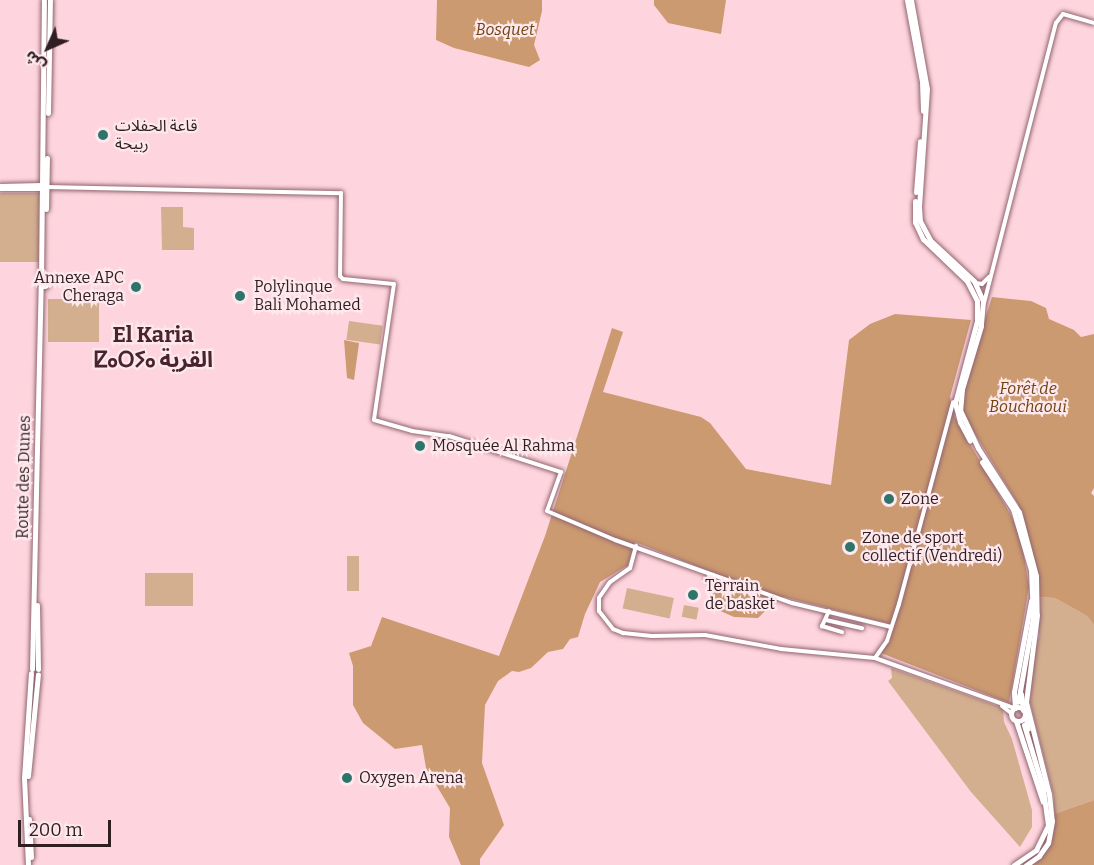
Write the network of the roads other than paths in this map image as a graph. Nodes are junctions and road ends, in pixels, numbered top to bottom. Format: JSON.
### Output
{"nodes":[{"id":1,"x":44,"y":0,"type":"edge"},
{"id":2,"x":50,"y":0,"type":"edge"},
{"id":3,"x":908,"y":0,"type":"edge"},
{"id":4,"x":1056,"y":12,"type":"dead end"},
{"id":5,"x":1059,"y":19,"type":"junction"},
{"id":6,"x":1094,"y":23,"type":"edge"},
{"id":7,"x":44,"y":187,"type":"junction"},
{"id":8,"x":0,"y":188,"type":"edge"},
{"id":9,"x":992,"y":271,"type":"junction"},
{"id":10,"x":976,"y":283,"type":"junction"},
{"id":11,"x":984,"y":306,"type":"junction"},
{"id":12,"x":956,"y":394,"type":"junction"},
{"id":13,"x":636,"y":546,"type":"junction"},
{"id":14,"x":713,"y":575,"type":"junction"},
{"id":15,"x":707,"y":580,"type":"dead end"},
{"id":16,"x":1033,"y":591,"type":"junction"},
{"id":17,"x":829,"y":611,"type":"junction"},
{"id":18,"x":826,"y":620,"type":"junction"},
{"id":19,"x":1035,"y":625,"type":"junction"},
{"id":20,"x":891,"y":627,"type":"junction"},
{"id":21,"x":862,"y":628,"type":"dead end"},
{"id":22,"x":842,"y":632,"type":"dead end"},
{"id":23,"x":875,"y":658,"type":"junction"},
{"id":24,"x":1018,"y":702,"type":"tunnel mouth"},
{"id":25,"x":1013,"y":710,"type":"junction"},
{"id":26,"x":1024,"y":712,"type":"junction"},
{"id":27,"x":1016,"y":721,"type":"junction"},
{"id":28,"x":1024,"y":725,"type":"tunnel mouth"},
{"id":29,"x":1050,"y":806,"type":"junction"},
{"id":30,"x":1047,"y":830,"type":"junction"},
{"id":31,"x":30,"y":865,"type":"edge"},
{"id":32,"x":1014,"y":865,"type":"edge"},
{"id":33,"x":1026,"y":865,"type":"edge"}],
"edges":[{"from":1,"to":7,"type":"main road","name":"Route des Dunes"},
{"from":2,"to":7,"type":"main road","name":"Route des Dunes"},
{"from":3,"to":10,"type":"main road"},
{"from":3,"to":12,"type":"main road"},
{"from":4,"to":5,"type":"street"},
{"from":5,"to":6,"type":"street"},
{"from":5,"to":9,"type":"street"},
{"from":7,"to":8,"type":"street"},
{"from":7,"to":13,"type":"street"},
{"from":7,"to":31,"type":"main road","name":"Route des Dunes"},
{"from":9,"to":10,"type":"street"},
{"from":9,"to":11,"type":"street"},
{"from":10,"to":11,"type":"main road"},
{"from":11,"to":19,"type":"main road"},
{"from":12,"to":16,"type":"main road"},
{"from":12,"to":20,"type":"street"},
{"from":13,"to":14,"type":"street"},
{"from":13,"to":23,"type":"street"},
{"from":14,"to":15,"type":"street"},
{"from":14,"to":17,"type":"street"},
{"from":16,"to":24,"type":"main road"},
{"from":16,"to":25,"type":"main road"},
{"from":17,"to":18,"type":"street"},
{"from":17,"to":20,"type":"street"},
{"from":18,"to":21,"type":"street"},
{"from":18,"to":22,"type":"street"},
{"from":19,"to":26,"type":"main road"},
{"from":19,"to":29,"type":"main road"},
{"from":20,"to":23,"type":"street"},
{"from":23,"to":25,"type":"street"},
{"from":25,"to":26,"type":"main road"},
{"from":25,"to":27,"type":"main road"},
{"from":26,"to":27,"type":"main road"},
{"from":26,"to":29,"type":"main road"},
{"from":27,"to":30,"type":"main road"},
{"from":28,"to":30,"type":"main road"},
{"from":29,"to":33,"type":"main road"},
{"from":30,"to":32,"type":"main road"}]}
